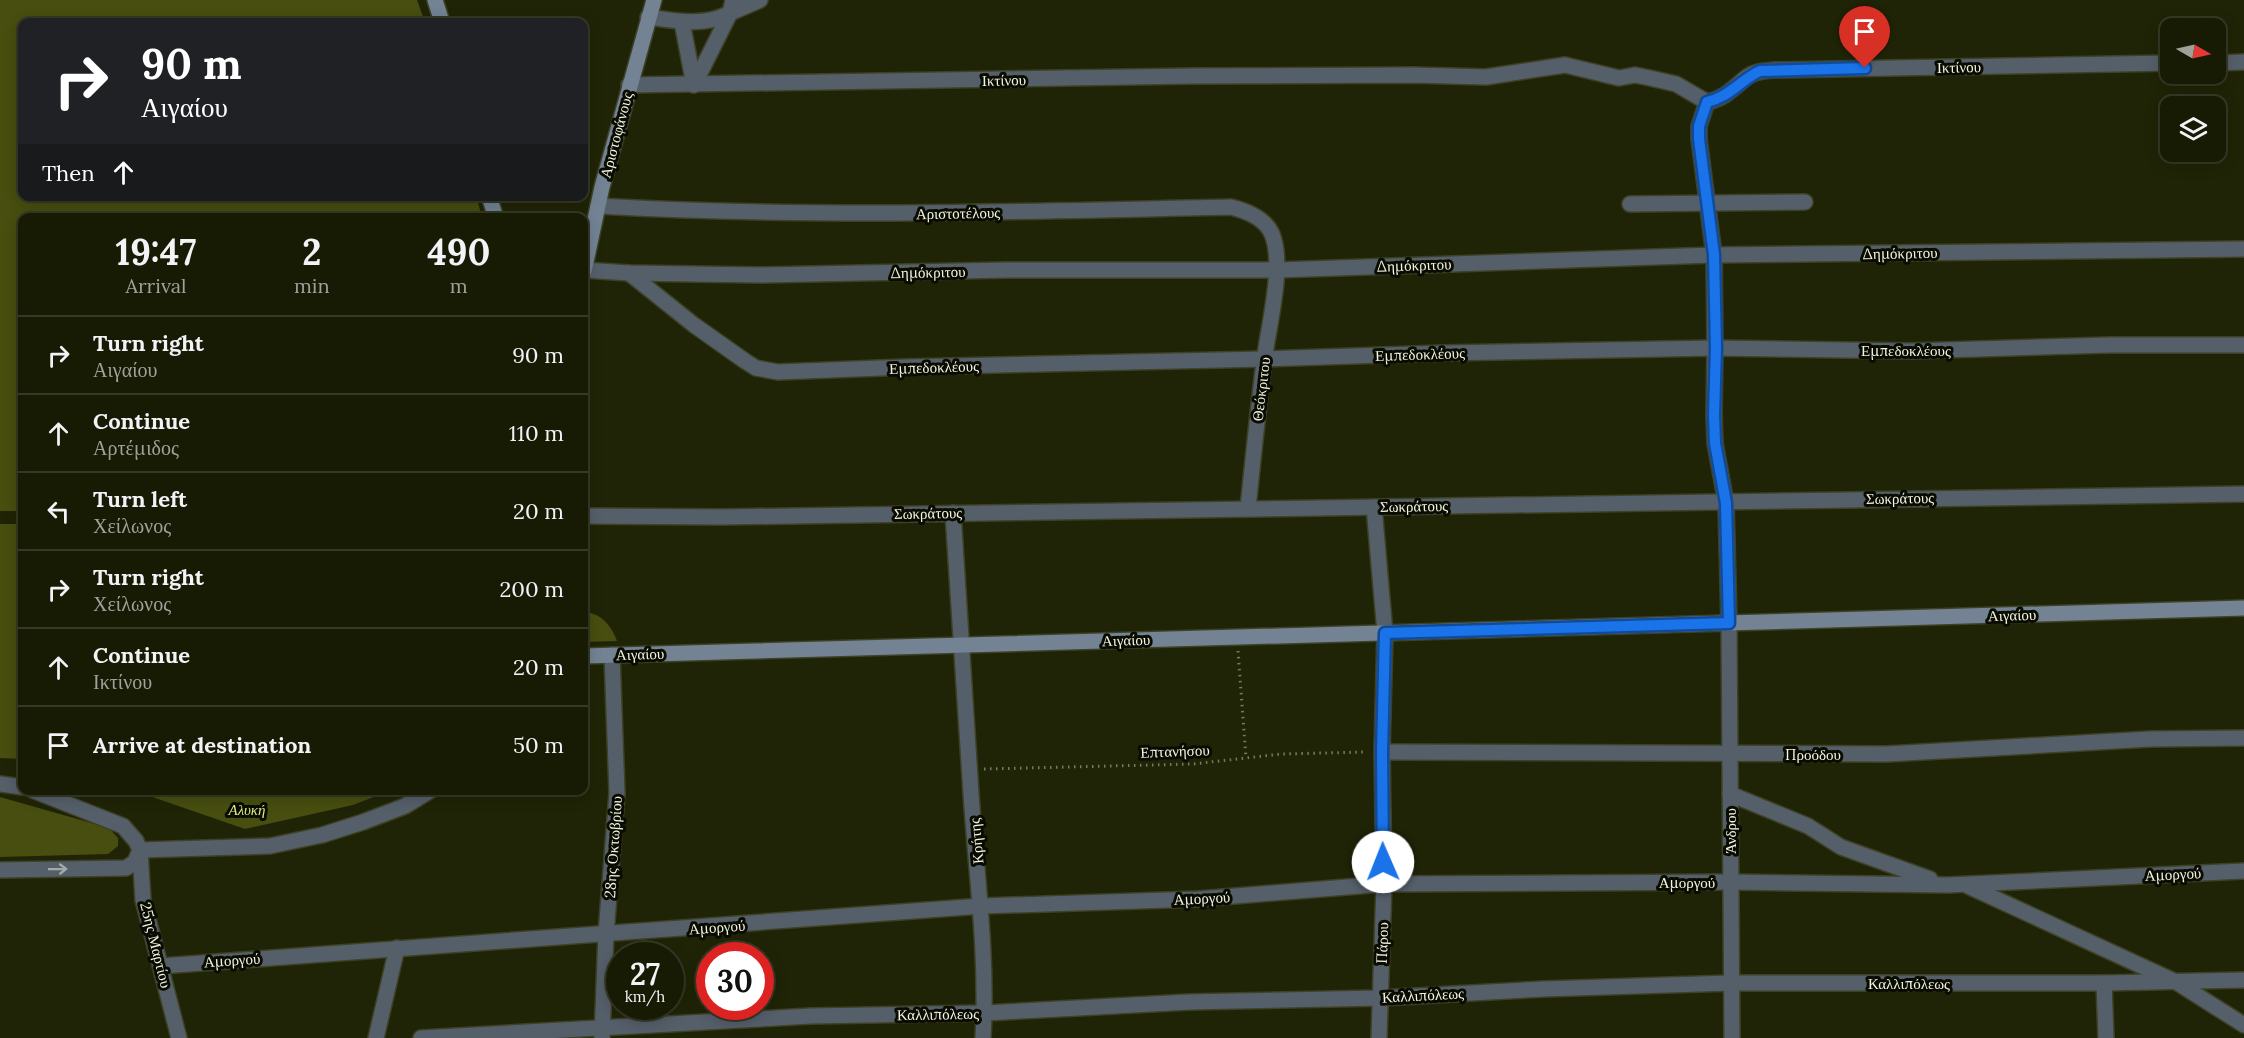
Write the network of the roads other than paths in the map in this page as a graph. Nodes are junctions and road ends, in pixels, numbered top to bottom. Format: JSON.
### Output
{"nodes":[{"id":1,"x":435,"y":0,"type":"edge"},
{"id":2,"x":654,"y":0,"type":"edge"},
{"id":3,"x":760,"y":0,"type":"edge"},
{"id":4,"x":732,"y":7,"type":"edge"},
{"id":5,"x":441,"y":18,"type":"edge"},
{"id":6,"x":648,"y":18,"type":"junction"},
{"id":7,"x":682,"y":22,"type":"junction"},
{"id":8,"x":2244,"y":62,"type":"edge"},
{"id":9,"x":2160,"y":63,"type":"edge"},
{"id":10,"x":2226,"y":63,"type":"edge"},
{"id":11,"x":629,"y":85,"type":"junction"},
{"id":12,"x":694,"y":85,"type":"junction"},
{"id":13,"x":1707,"y":102,"type":"junction"},
{"id":14,"x":1707,"y":202,"type":"junction"},
{"id":15,"x":1805,"y":202,"type":"dead end"},
{"id":16,"x":1630,"y":204,"type":"dead end"},
{"id":17,"x":597,"y":206,"type":"junction"},
{"id":18,"x":2244,"y":249,"type":"edge"},
{"id":19,"x":588,"y":250,"type":"edge"},
{"id":20,"x":1714,"y":255,"type":"junction"},
{"id":21,"x":588,"y":270,"type":"edge"},
{"id":22,"x":1278,"y":270,"type":"junction"},
{"id":23,"x":629,"y":273,"type":"junction"},
{"id":24,"x":2244,"y":345,"type":"edge"},
{"id":25,"x":1716,"y":348,"type":"junction"},
{"id":26,"x":1264,"y":359,"type":"junction"},
{"id":27,"x":2244,"y":494,"type":"edge"},
{"id":28,"x":1726,"y":503,"type":"junction"},
{"id":29,"x":1374,"y":507,"type":"junction"},
{"id":30,"x":1248,"y":508,"type":"junction"},
{"id":31,"x":953,"y":513,"type":"junction"},
{"id":32,"x":588,"y":516,"type":"edge"},
{"id":33,"x":2244,"y":608,"type":"edge"},
{"id":34,"x":1729,"y":623,"type":"junction"},
{"id":35,"x":1385,"y":633,"type":"junction"},
{"id":36,"x":961,"y":645,"type":"junction"},
{"id":37,"x":612,"y":655,"type":"junction"},
{"id":38,"x":588,"y":656,"type":"edge"},
{"id":39,"x":2244,"y":738,"type":"edge"},
{"id":40,"x":1382,"y":752,"type":"junction"},
{"id":41,"x":1730,"y":754,"type":"junction"},
{"id":42,"x":0,"y":784,"type":"edge"},
{"id":43,"x":18,"y":786,"type":"edge"},
{"id":44,"x":1730,"y":794,"type":"junction"},
{"id":45,"x":45,"y":795,"type":"edge"},
{"id":46,"x":422,"y":795,"type":"edge"},
{"id":47,"x":140,"y":850,"type":"junction"},
{"id":48,"x":0,"y":870,"type":"edge"},
{"id":49,"x":2244,"y":871,"type":"edge"},
{"id":50,"x":1730,"y":882,"type":"junction"},
{"id":51,"x":1384,"y":884,"type":"junction"},
{"id":52,"x":1964,"y":884,"type":"junction"},
{"id":53,"x":982,"y":906,"type":"junction"},
{"id":54,"x":606,"y":934,"type":"junction"},
{"id":55,"x":397,"y":948,"type":"junction"},
{"id":56,"x":160,"y":966,"type":"junction"},
{"id":57,"x":2244,"y":980,"type":"edge"},
{"id":58,"x":2176,"y":982,"type":"junction"},
{"id":59,"x":1731,"y":983,"type":"junction"},
{"id":60,"x":2104,"y":983,"type":"junction"},
{"id":61,"x":1380,"y":998,"type":"junction"},
{"id":62,"x":985,"y":1013,"type":"junction"},
{"id":63,"x":2244,"y":1025,"type":"edge"},
{"id":64,"x":602,"y":1033,"type":"edge"},
{"id":65,"x":179,"y":1038,"type":"edge"},
{"id":66,"x":376,"y":1038,"type":"edge"},
{"id":67,"x":421,"y":1038,"type":"edge"},
{"id":68,"x":440,"y":1038,"type":"edge"},
{"id":69,"x":983,"y":1038,"type":"edge"},
{"id":70,"x":1379,"y":1038,"type":"edge"},
{"id":71,"x":1732,"y":1038,"type":"edge"},
{"id":72,"x":2106,"y":1038,"type":"edge"}],
"edges":[{"from":1,"to":5,"type":"main road"},
{"from":2,"to":6,"type":"main road","name":"Αριστοφάνους"},
{"from":3,"to":4,"type":"street"},
{"from":4,"to":7,"type":"street"},
{"from":4,"to":12,"type":"street"},
{"from":6,"to":7,"type":"street"},
{"from":6,"to":11,"type":"main road","name":"Αριστοφάνους"},
{"from":7,"to":12,"type":"street"},
{"from":8,"to":10,"type":"street"},
{"from":9,"to":13,"type":"street","name":"Ικτίνου"},
{"from":11,"to":12,"type":"street","name":"Ικτίνου"},
{"from":11,"to":17,"type":"main road","name":"Αριστοφάνους"},
{"from":12,"to":13,"type":"street","name":"Ικτίνου"},
{"from":13,"to":14,"type":"street","name":"Άνδρου"},
{"from":14,"to":15,"type":"street"},
{"from":14,"to":16,"type":"street"},
{"from":14,"to":20,"type":"street","name":"Άνδρου"},
{"from":17,"to":19,"type":"main road","name":"Αριστοφάνους"},
{"from":17,"to":22,"type":"street","name":"Αριστοτέλους"},
{"from":18,"to":20,"type":"street","name":"Δημόκριτου"},
{"from":20,"to":22,"type":"street","name":"Δημόκριτου"},
{"from":20,"to":25,"type":"street","name":"Άνδρου"},
{"from":21,"to":23,"type":"street","name":"Δημόκριτου"},
{"from":22,"to":23,"type":"street","name":"Δημόκριτου"},
{"from":22,"to":26,"type":"street","name":"Θεόκριτου"},
{"from":23,"to":26,"type":"street","name":"Εμπεδοκλέους"},
{"from":24,"to":25,"type":"street","name":"Εμπεδοκλέους"},
{"from":25,"to":26,"type":"street","name":"Εμπεδοκλέους"},
{"from":25,"to":28,"type":"street","name":"Άνδρου"},
{"from":26,"to":30,"type":"street","name":"Θεόκριτου"},
{"from":27,"to":28,"type":"street","name":"Σωκράτους"},
{"from":28,"to":29,"type":"street","name":"Σωκράτους"},
{"from":28,"to":34,"type":"street","name":"Άνδρου"},
{"from":29,"to":30,"type":"street","name":"Σωκράτους"},
{"from":29,"to":35,"type":"street","name":"Πάρου"},
{"from":30,"to":31,"type":"street","name":"Σωκράτους"},
{"from":31,"to":32,"type":"street","name":"Σωκράτους"},
{"from":31,"to":36,"type":"street","name":"Κρήτης"},
{"from":33,"to":34,"type":"main road","name":"Αιγαίου"},
{"from":34,"to":35,"type":"main road","name":"Αιγαίου"},
{"from":34,"to":41,"type":"street","name":"Άνδρου"},
{"from":35,"to":36,"type":"main road","name":"Αιγαίου"},
{"from":35,"to":40,"type":"street","name":"Πάρου"},
{"from":36,"to":37,"type":"main road","name":"Αιγαίου"},
{"from":36,"to":53,"type":"street","name":"Κρήτης"},
{"from":37,"to":38,"type":"main road","name":"Αιγαίου"},
{"from":37,"to":54,"type":"street","name":"28ης Οκτωβρίου"},
{"from":39,"to":41,"type":"street","name":"Προόδου"},
{"from":40,"to":41,"type":"street","name":"Προόδου"},
{"from":40,"to":51,"type":"street","name":"Πάρου"},
{"from":41,"to":44,"type":"street","name":"Άνδρου"},
{"from":42,"to":43,"type":"street"},
{"from":44,"to":50,"type":"street","name":"Άνδρου"},
{"from":44,"to":52,"type":"street"},
{"from":45,"to":47,"type":"street"},
{"from":46,"to":47,"type":"street"},
{"from":48,"to":47,"type":"street","one_way":true},
{"from":47,"to":56,"type":"street","name":"25ης Μαρτίου"},
{"from":49,"to":52,"type":"street","name":"Αμοργού"},
{"from":50,"to":51,"type":"street","name":"Αμοργού"},
{"from":50,"to":52,"type":"street","name":"Αμοργού"},
{"from":50,"to":59,"type":"street","name":"Άνδρου"},
{"from":51,"to":53,"type":"street","name":"Αμοργού"},
{"from":51,"to":61,"type":"street","name":"Πάρου"},
{"from":52,"to":58,"type":"street"},
{"from":53,"to":54,"type":"street","name":"Αμοργού"},
{"from":53,"to":62,"type":"street","name":"Κρήτης"},
{"from":54,"to":55,"type":"street","name":"Αμοργού"},
{"from":54,"to":64,"type":"street","name":"28ης Οκτωβρίου"},
{"from":55,"to":56,"type":"street","name":"Αμοργού"},
{"from":55,"to":66,"type":"street"},
{"from":56,"to":65,"type":"street","name":"25ης Μαρτίου"},
{"from":57,"to":58,"type":"street","name":"Καλλιπόλεως"},
{"from":58,"to":60,"type":"street","name":"Καλλιπόλεως"},
{"from":58,"to":63,"type":"street"},
{"from":59,"to":60,"type":"street","name":"Καλλιπόλεως"},
{"from":59,"to":61,"type":"street","name":"Καλλιπόλεως"},
{"from":59,"to":71,"type":"street","name":"Άνδρου"},
{"from":60,"to":72,"type":"street"},
{"from":61,"to":62,"type":"street","name":"Καλλιπόλεως"},
{"from":61,"to":70,"type":"street","name":"Πάρου"},
{"from":62,"to":64,"type":"street","name":"Καλλιπόλεως"},
{"from":62,"to":69,"type":"street","name":"Κρήτης"},
{"from":64,"to":67,"type":"street"},
{"from":64,"to":68,"type":"street","name":"Καλλιπόλεως"}]}
